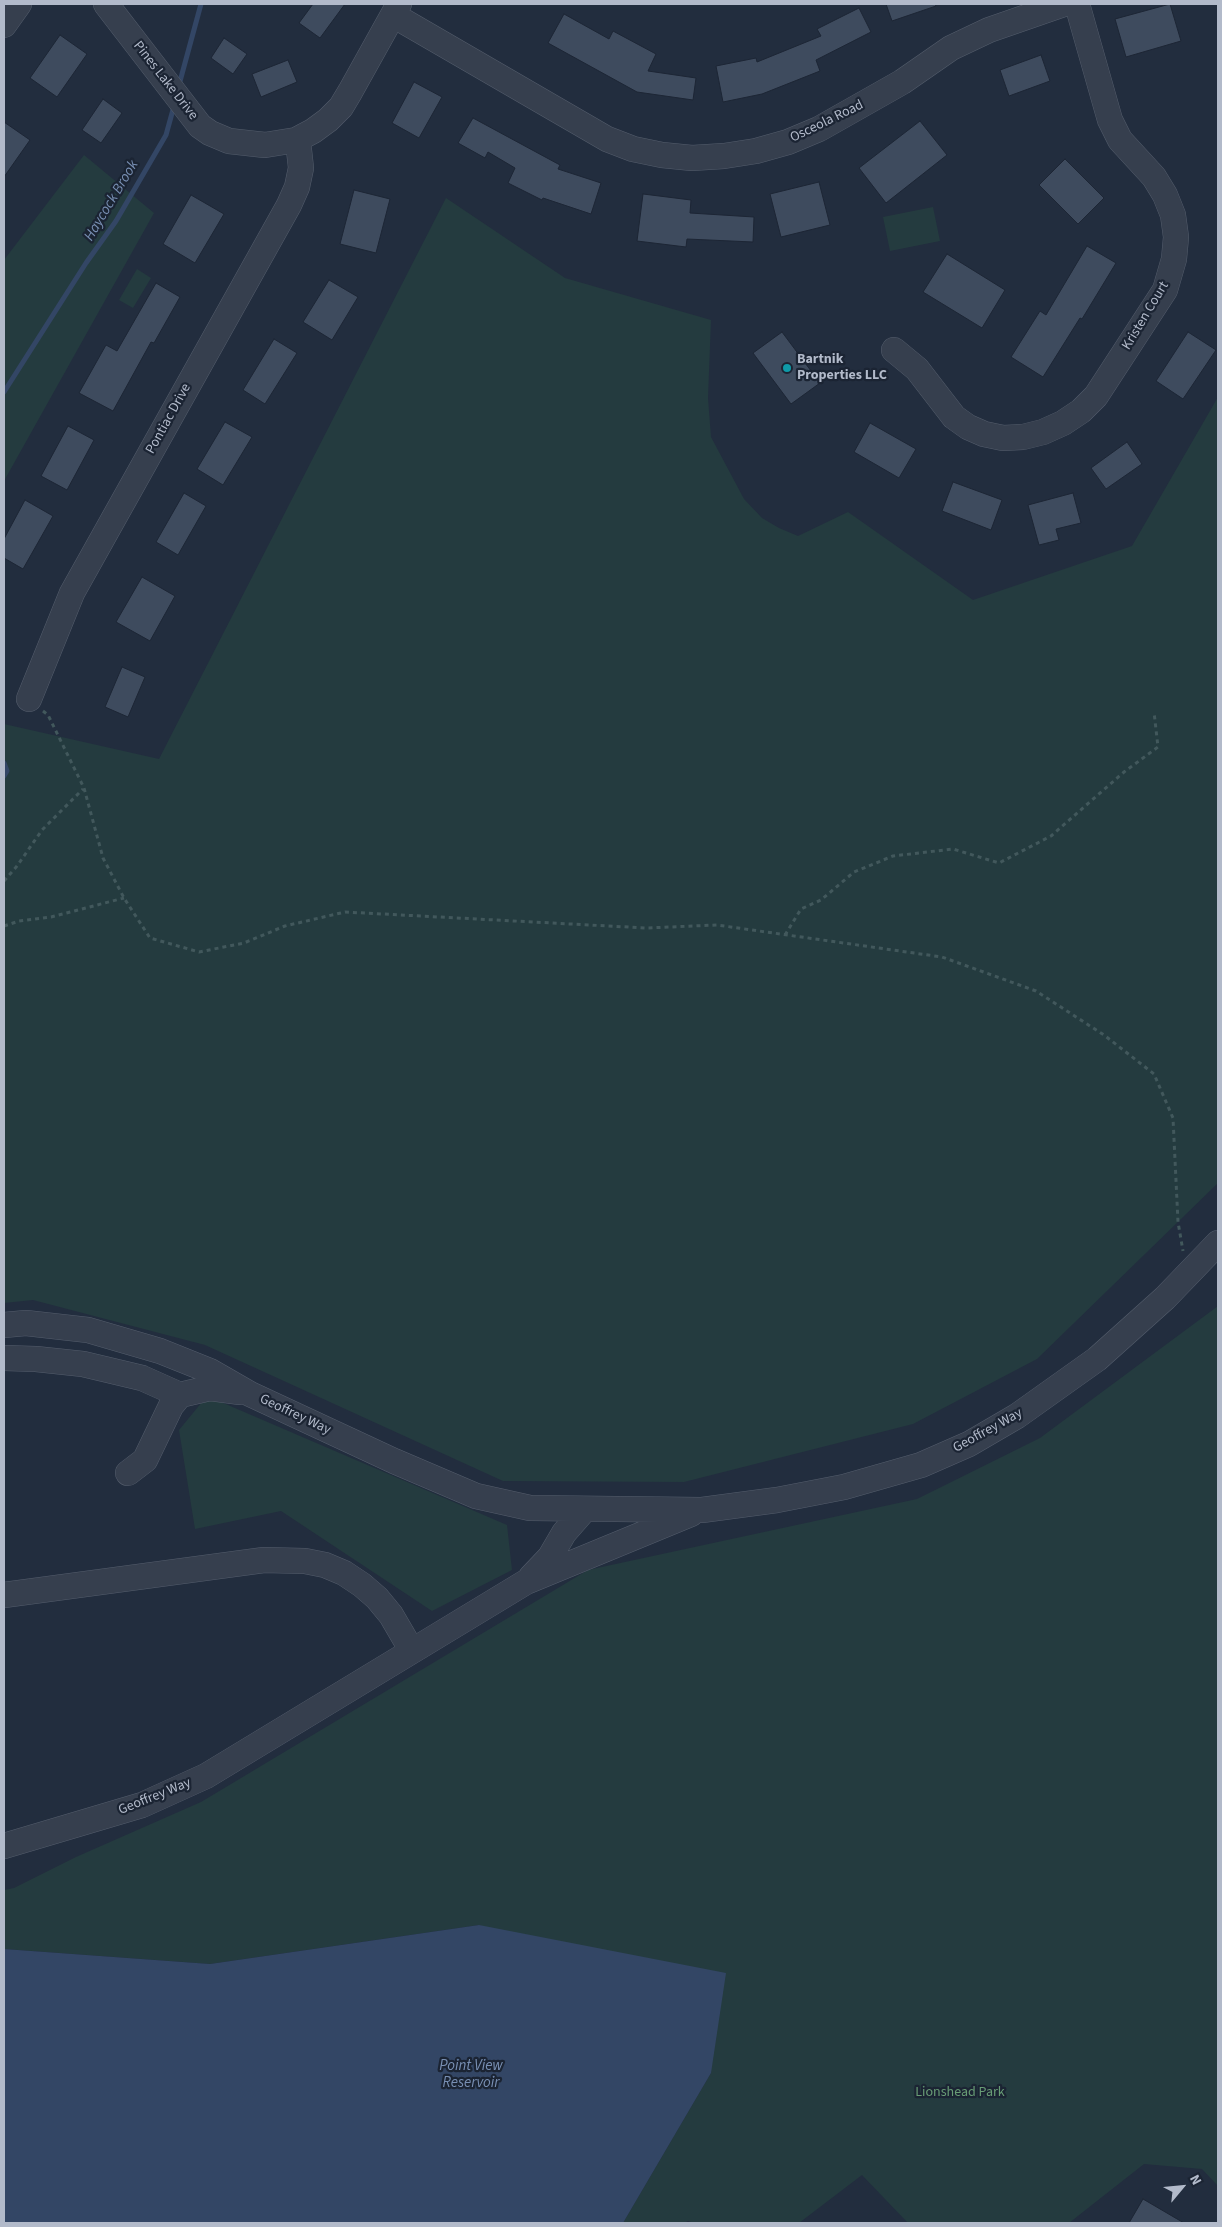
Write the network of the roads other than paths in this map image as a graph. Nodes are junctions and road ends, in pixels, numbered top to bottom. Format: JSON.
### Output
{"nodes":[{"id":1,"x":19,"y":4,"type":"edge"},
{"id":2,"x":106,"y":4,"type":"edge"},
{"id":3,"x":1064,"y":4,"type":"edge"},
{"id":4,"x":1077,"y":4,"type":"edge"},
{"id":5,"x":396,"y":10,"type":"edge"},
{"id":6,"x":4,"y":25,"type":"edge"},
{"id":7,"x":296,"y":140,"type":"junction"},
{"id":8,"x":894,"y":350,"type":"dead end"},
{"id":9,"x":29,"y":699,"type":"road end"},
{"id":10,"x":1218,"y":1243,"type":"edge"},
{"id":11,"x":4,"y":1325,"type":"edge"},
{"id":12,"x":4,"y":1358,"type":"edge"},
{"id":13,"x":250,"y":1394,"type":"junction"},
{"id":14,"x":180,"y":1395,"type":"junction"},
{"id":15,"x":128,"y":1472,"type":"dead end"},
{"id":16,"x":585,"y":1509,"type":"junction"},
{"id":17,"x":702,"y":1510,"type":"junction"},
{"id":18,"x":526,"y":1582,"type":"junction"},
{"id":19,"x":4,"y":1594,"type":"edge"},
{"id":20,"x":412,"y":1651,"type":"junction"},
{"id":21,"x":4,"y":1846,"type":"edge"}],
"edges":[{"from":1,"to":6,"type":"street"},
{"from":2,"to":7,"type":"street","name":"Pines Lake Drive"},
{"from":3,"to":5,"type":"street","name":"Osceola Road"},
{"from":4,"to":8,"type":"street","name":"Kristen Court"},
{"from":5,"to":7,"type":"street"},
{"from":7,"to":9,"type":"street","name":"Pontiac Drive"},
{"from":10,"to":17,"type":"street","name":"Geoffrey Way"},
{"from":11,"to":13,"type":"street","name":"Geoffrey Way"},
{"from":12,"to":14,"type":"street"},
{"from":13,"to":14,"type":"street"},
{"from":13,"to":16,"type":"street","name":"Geoffrey Way"},
{"from":14,"to":15,"type":"street"},
{"from":16,"to":17,"type":"street","name":"Geoffrey Way"},
{"from":16,"to":18,"type":"street","name":"Geoffrey Way"},
{"from":17,"to":18,"type":"street","name":"Geoffrey Way"},
{"from":18,"to":20,"type":"street","name":"Geoffrey Way"},
{"from":19,"to":20,"type":"street"},
{"from":20,"to":21,"type":"street","name":"Geoffrey Way"}]}
